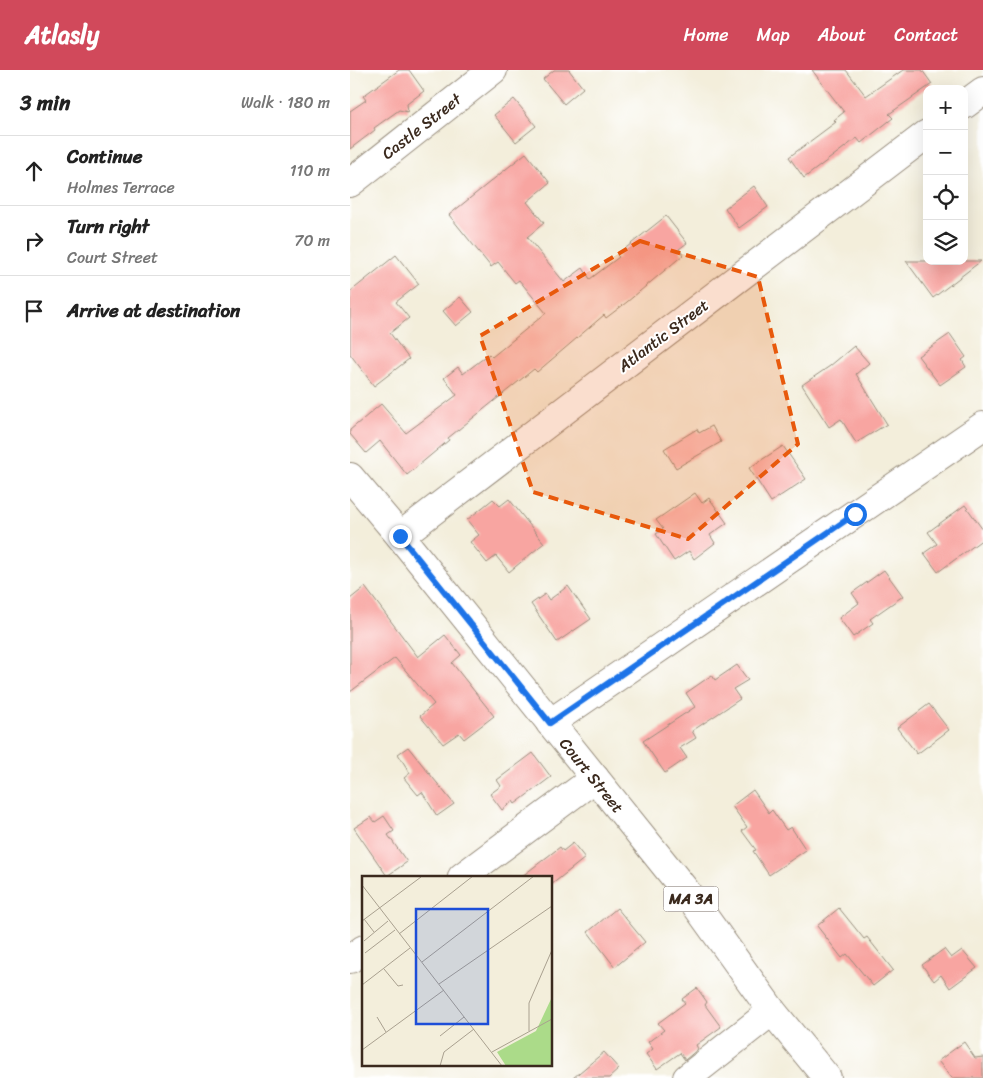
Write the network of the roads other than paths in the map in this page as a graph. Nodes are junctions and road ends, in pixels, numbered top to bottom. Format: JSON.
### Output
{"nodes":[{"id":1,"x":493,"y":70,"type":"edge"},
{"id":2,"x":983,"y":91,"type":"edge"},
{"id":3,"x":968,"y":102,"type":"edge"},
{"id":4,"x":923,"y":137,"type":"edge"},
{"id":5,"x":350,"y":183,"type":"edge"},
{"id":6,"x":983,"y":426,"type":"edge"},
{"id":7,"x":350,"y":477,"type":"edge"},
{"id":8,"x":400,"y":536,"type":"junction"},
{"id":9,"x":550,"y":723,"type":"junction"},
{"id":10,"x":595,"y":778,"type":"junction"},
{"id":11,"x":463,"y":876,"type":"edge"},
{"id":12,"x":362,"y":950,"type":"edge"},
{"id":13,"x":350,"y":959,"type":"edge"},
{"id":14,"x":772,"y":1011,"type":"junction"},
{"id":15,"x":687,"y":1078,"type":"edge"},
{"id":16,"x":827,"y":1078,"type":"edge"}],
"edges":[{"from":1,"to":5,"type":"street","name":"Castle Street"},
{"from":2,"to":3,"type":"street"},
{"from":4,"to":8,"type":"street","name":"Atlantic Street"},
{"from":6,"to":9,"type":"street"},
{"from":7,"to":8,"type":"street","name":"Court Street","number":"MA 3A"},
{"from":8,"to":9,"type":"street","name":"Court Street","number":"MA 3A"},
{"from":9,"to":10,"type":"street","name":"Court Street","number":"MA 3A"},
{"from":10,"to":11,"type":"street"},
{"from":10,"to":14,"type":"street","name":"Court Street","number":"MA 3A"},
{"from":12,"to":13,"type":"street"},
{"from":14,"to":15,"type":"street"},
{"from":14,"to":16,"type":"street","name":"Court Street","number":"MA 3A"}]}
